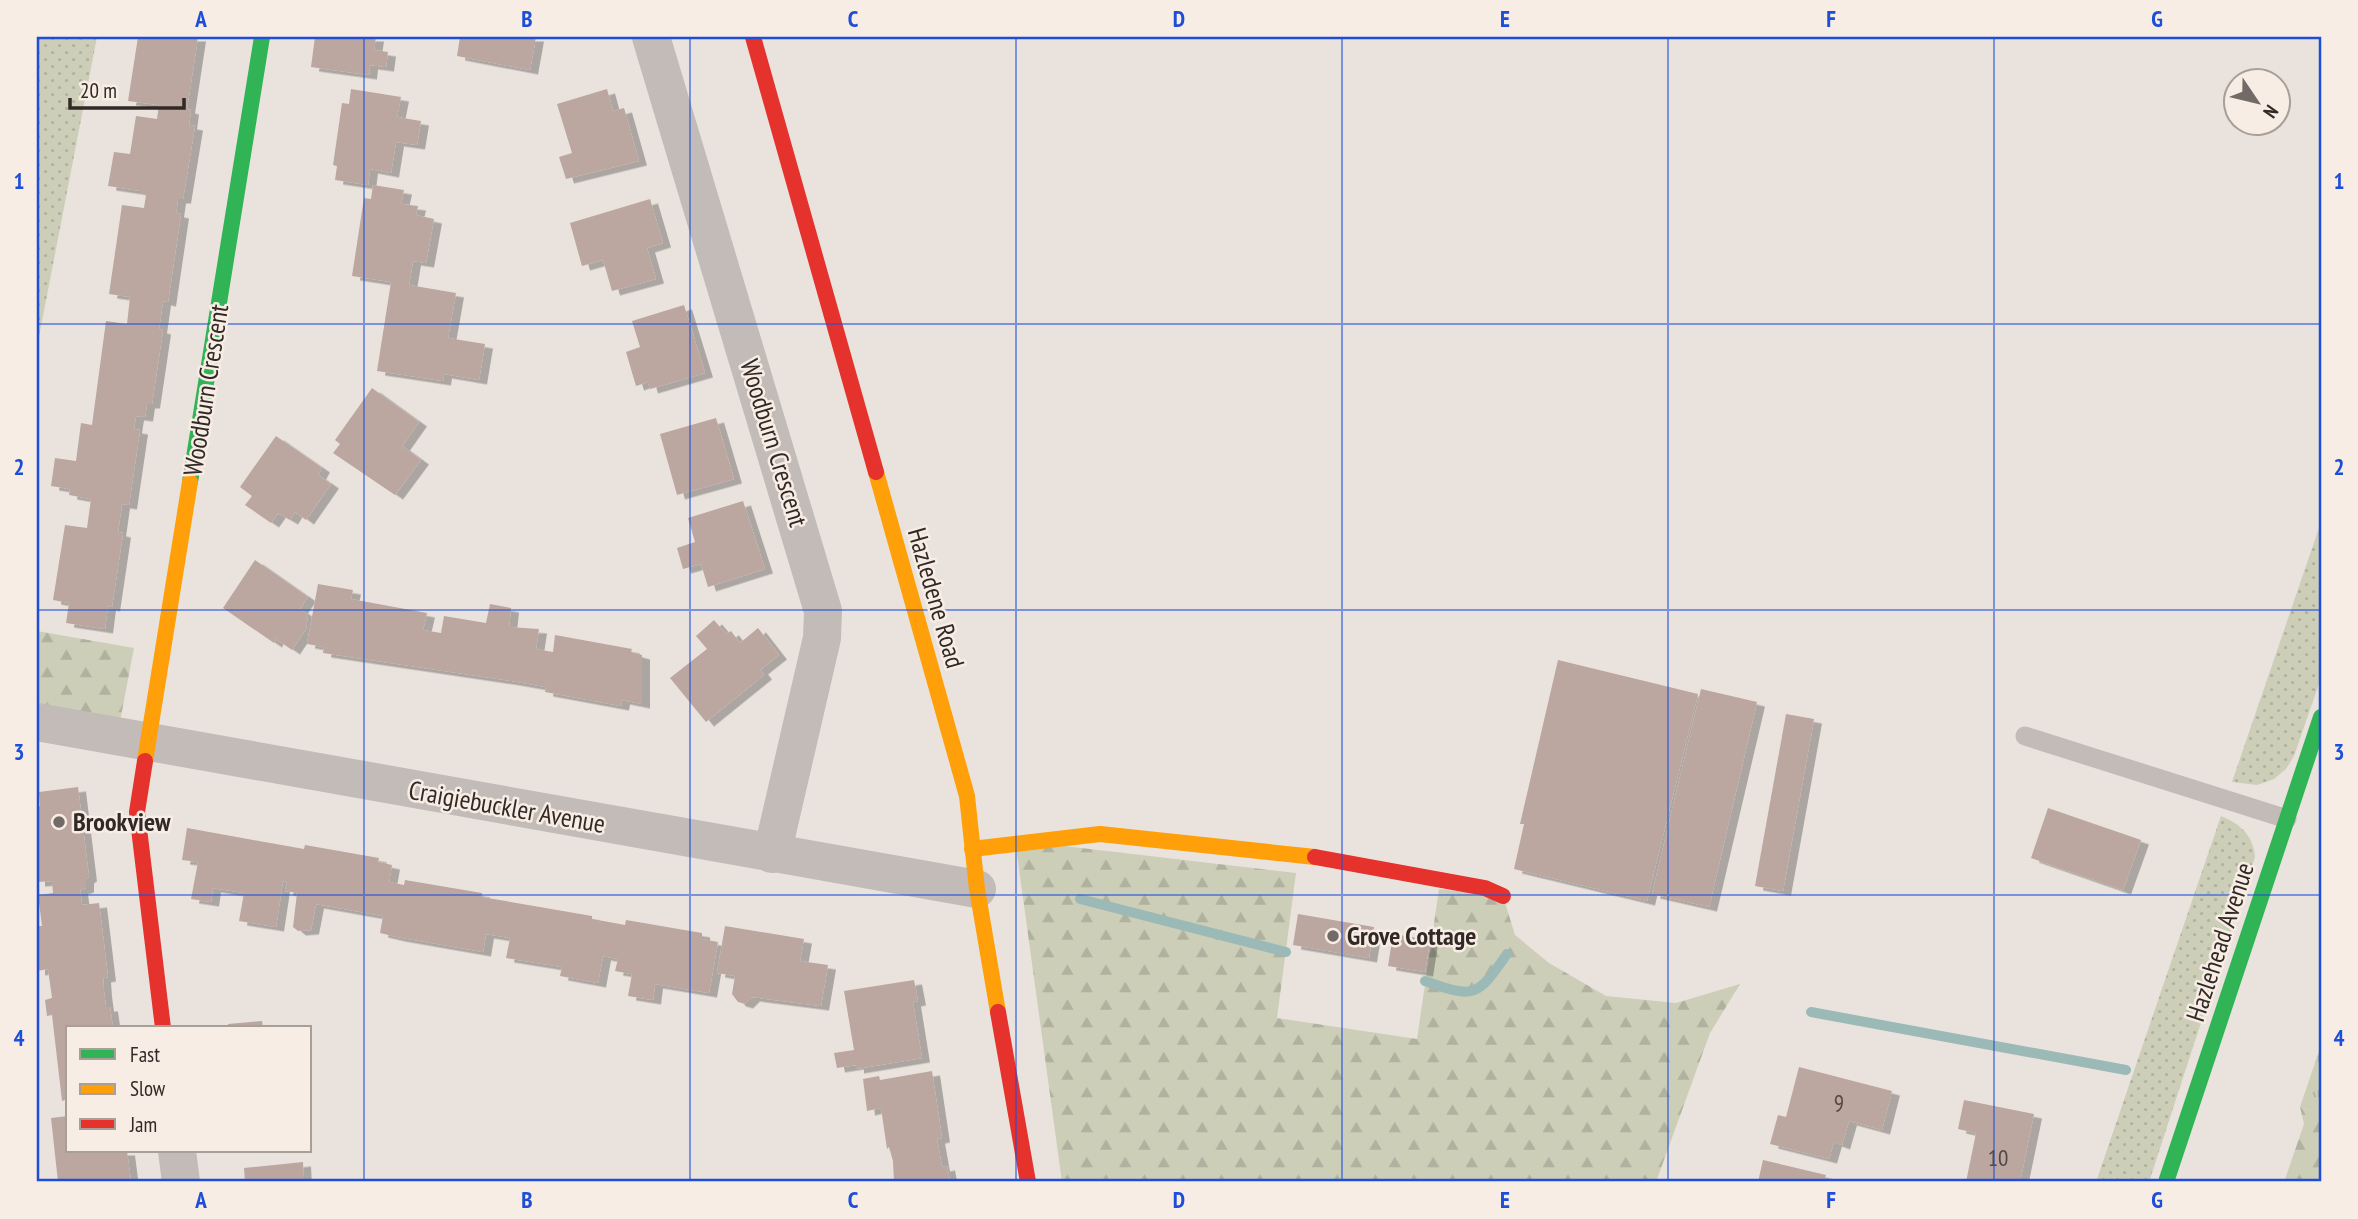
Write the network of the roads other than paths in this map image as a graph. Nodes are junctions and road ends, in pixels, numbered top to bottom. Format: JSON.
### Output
{"nodes":[{"id":1,"x":262,"y":37,"type":"edge"},
{"id":2,"x":651,"y":37,"type":"edge"},
{"id":3,"x":753,"y":37,"type":"edge"},
{"id":4,"x":2321,"y":717,"type":"edge"},
{"id":5,"x":37,"y":722,"type":"edge"},
{"id":6,"x":2025,"y":736,"type":"dead end"},
{"id":7,"x":148,"y":743,"type":"junction"},
{"id":8,"x":2287,"y":819,"type":"junction"},
{"id":9,"x":972,"y":849,"type":"junction"},
{"id":10,"x":772,"y":854,"type":"junction"},
{"id":11,"x":977,"y":889,"type":"junction"},
{"id":12,"x":1503,"y":896,"type":"dead end"},
{"id":13,"x":163,"y":1026,"type":"edge"},
{"id":14,"x":177,"y":1152,"type":"edge"},
{"id":15,"x":181,"y":1182,"type":"edge"},
{"id":16,"x":1028,"y":1182,"type":"edge"},
{"id":17,"x":2166,"y":1182,"type":"edge"}],
"edges":[{"from":1,"to":7,"type":"street","name":"Woodburn Crescent"},
{"from":2,"to":10,"type":"street","name":"Woodburn Crescent"},
{"from":3,"to":9,"type":"street","name":"Hazledene Road"},
{"from":4,"to":8,"type":"street","name":"Hazlehead Avenue"},
{"from":5,"to":7,"type":"street","name":"Craigiebuckler Avenue"},
{"from":6,"to":8,"type":"lane"},
{"from":7,"to":10,"type":"street","name":"Craigiebuckler Avenue"},
{"from":7,"to":13,"type":"street","name":"Woodburn Crescent"},
{"from":8,"to":17,"type":"street","name":"Hazlehead Avenue"},
{"from":9,"to":11,"type":"street","name":"Hazledene Road"},
{"from":9,"to":12,"type":"street"},
{"from":10,"to":11,"type":"street","name":"Craigiebuckler Avenue"},
{"from":11,"to":16,"type":"street","name":"Hazledene Road"},
{"from":14,"to":15,"type":"street"}]}
